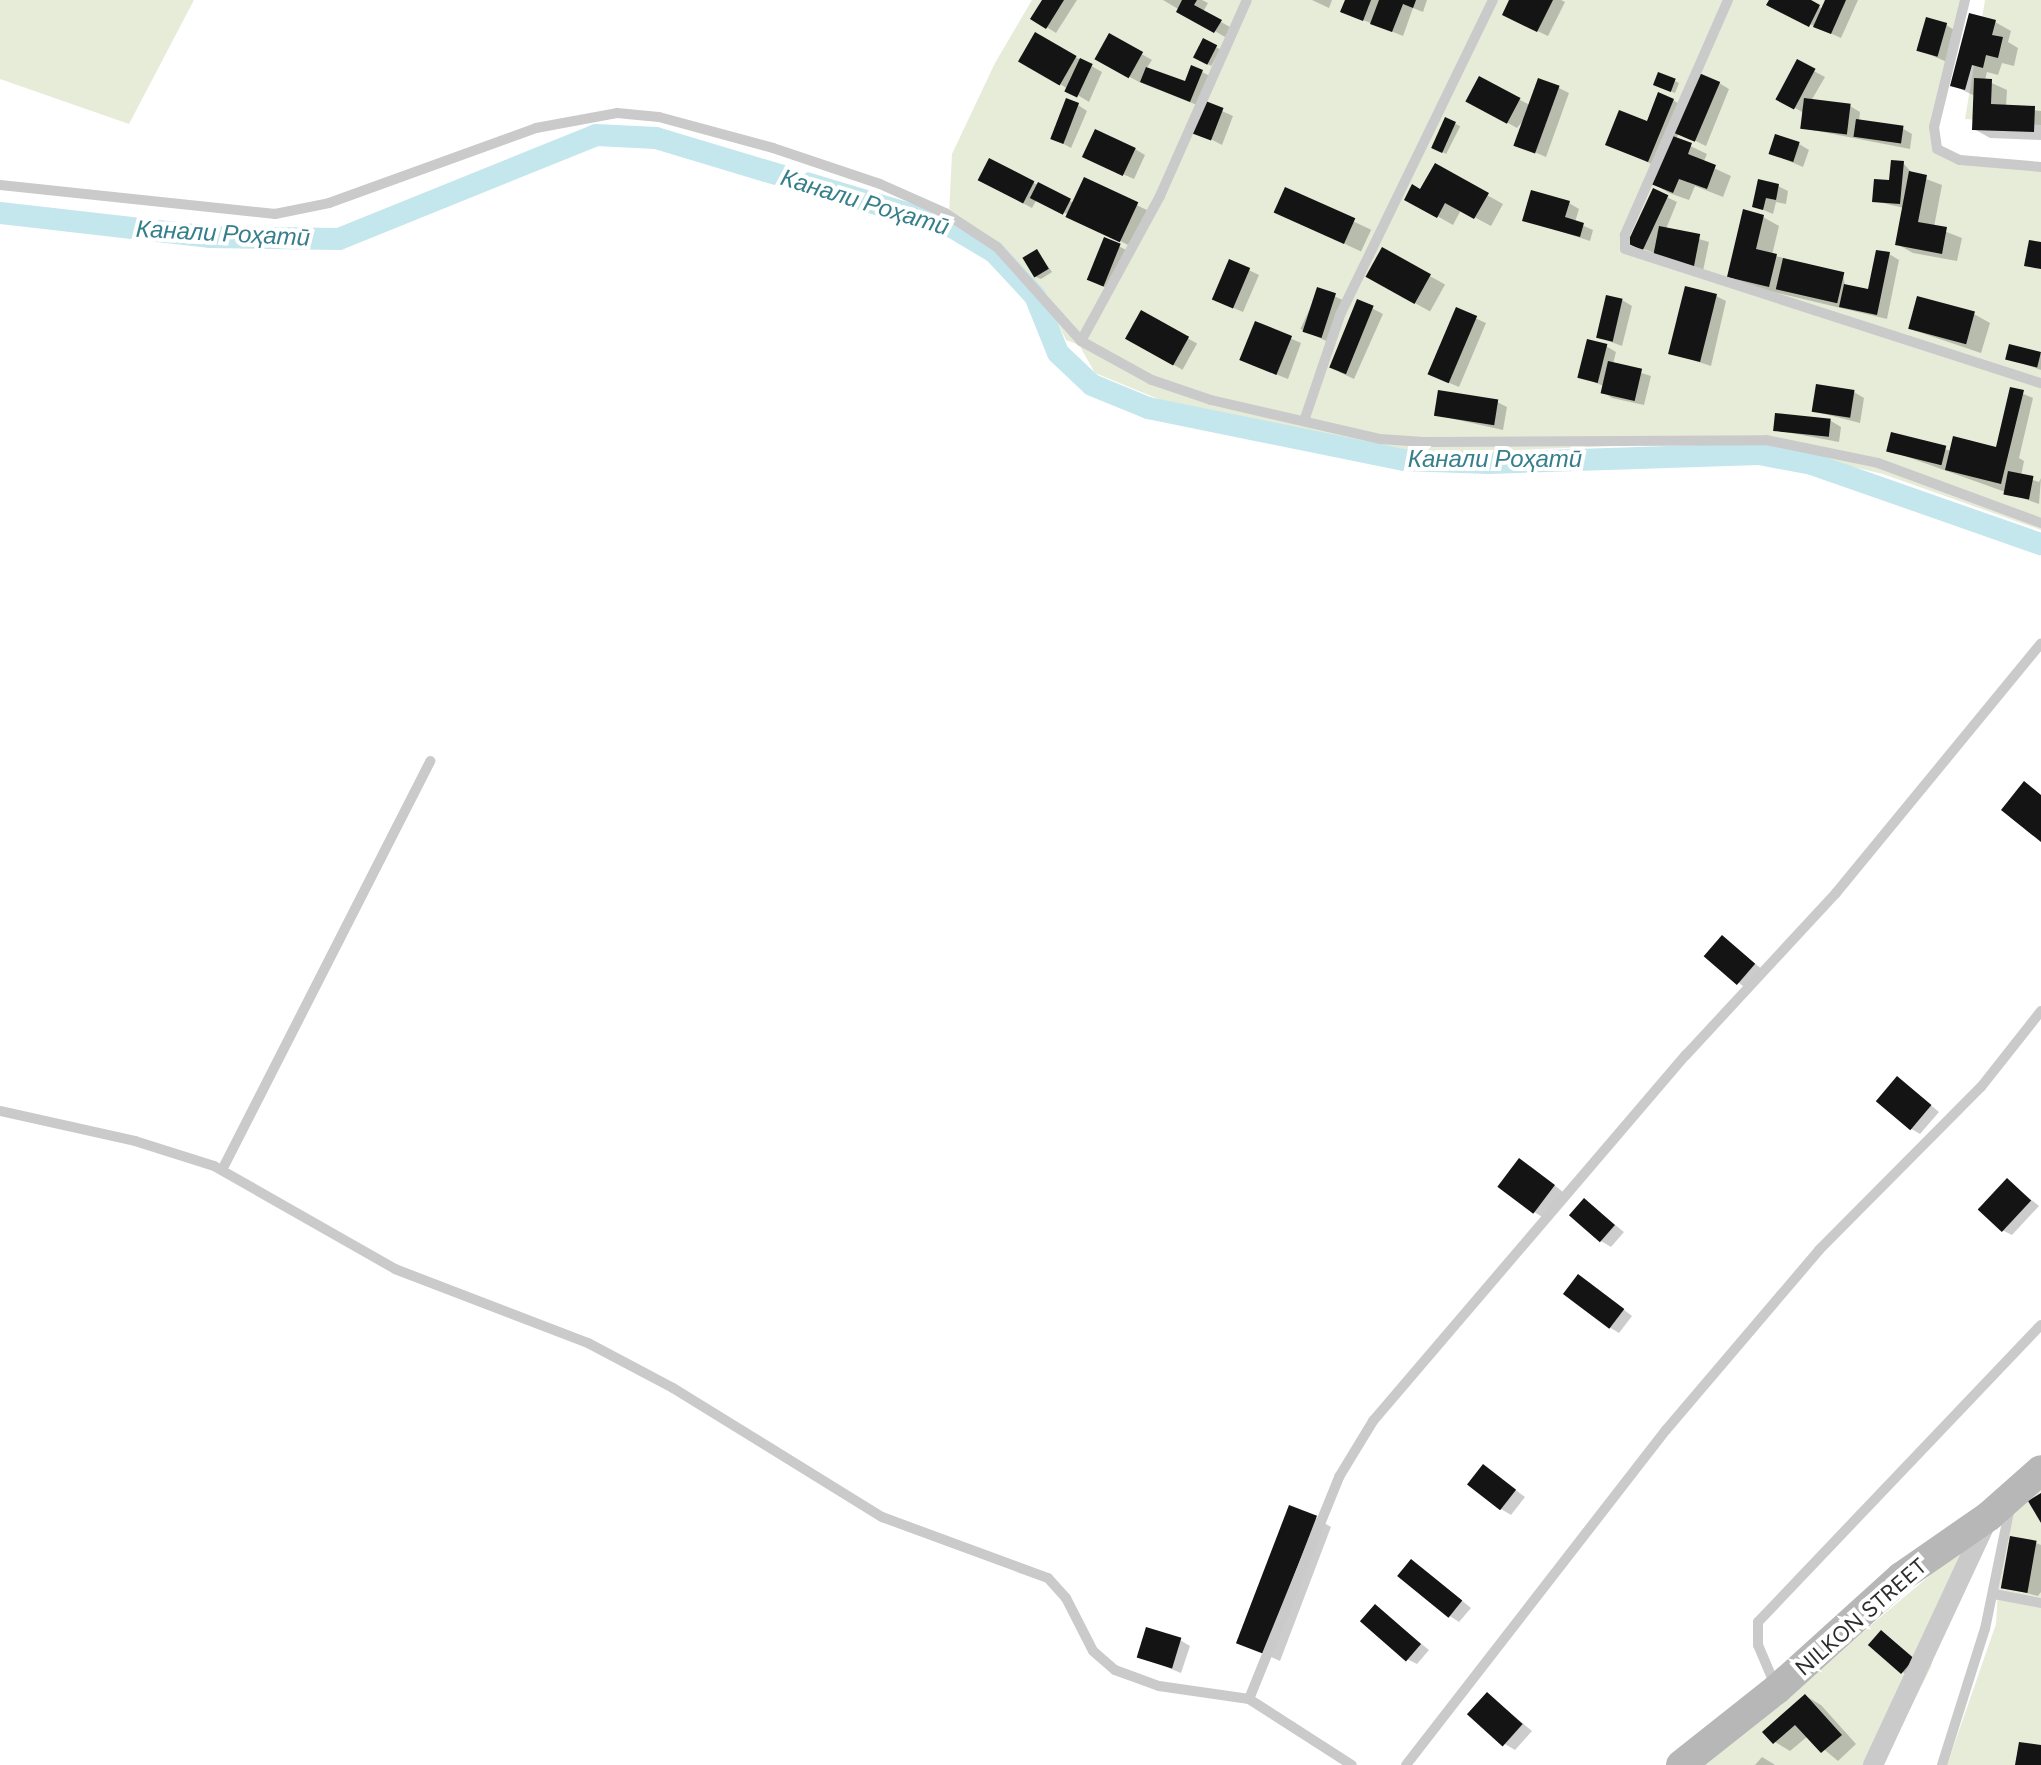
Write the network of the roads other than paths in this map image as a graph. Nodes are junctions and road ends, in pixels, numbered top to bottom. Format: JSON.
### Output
{"nodes":[{"id":1,"x":1247,"y":0,"type":"edge"},
{"id":2,"x":1493,"y":0,"type":"edge"},
{"id":3,"x":1728,"y":0,"type":"edge"},
{"id":4,"x":1965,"y":0,"type":"edge"},
{"id":5,"x":2041,"y":167,"type":"edge"},
{"id":6,"x":0,"y":185,"type":"edge"},
{"id":7,"x":1081,"y":341,"type":"junction"},
{"id":8,"x":2041,"y":383,"type":"edge"},
{"id":9,"x":1304,"y":421,"type":"junction"},
{"id":10,"x":2041,"y":523,"type":"edge"},
{"id":11,"x":2041,"y":643,"type":"edge"},
{"id":12,"x":430,"y":761,"type":"dead end"},
{"id":13,"x":2041,"y":1011,"type":"edge"},
{"id":14,"x":0,"y":1111,"type":"edge"},
{"id":15,"x":222,"y":1170,"type":"junction"},
{"id":16,"x":2041,"y":1325,"type":"edge"},
{"id":17,"x":2041,"y":1470,"type":"edge"},
{"id":18,"x":2000,"y":1507,"type":"junction"},
{"id":19,"x":1994,"y":1594,"type":"junction"},
{"id":20,"x":2041,"y":1603,"type":"edge"},
{"id":21,"x":1777,"y":1689,"type":"junction"},
{"id":22,"x":1249,"y":1699,"type":"junction"},
{"id":23,"x":1352,"y":1765,"type":"edge"},
{"id":24,"x":1406,"y":1765,"type":"edge"},
{"id":25,"x":1681,"y":1765,"type":"edge"},
{"id":26,"x":1873,"y":1765,"type":"edge"},
{"id":27,"x":1942,"y":1765,"type":"edge"}],
"edges":[{"from":1,"to":7,"type":"lane"},
{"from":2,"to":9,"type":"lane"},
{"from":3,"to":8,"type":"lane"},
{"from":4,"to":5,"type":"lane"},
{"from":6,"to":7,"type":"lane"},
{"from":7,"to":9,"type":"lane"},
{"from":9,"to":10,"type":"lane"},
{"from":11,"to":22,"type":"lane"},
{"from":12,"to":15,"type":"lane"},
{"from":13,"to":24,"type":"lane"},
{"from":14,"to":15,"type":"lane"},
{"from":15,"to":22,"type":"lane"},
{"from":16,"to":21,"type":"lane"},
{"from":17,"to":18,"type":"street","name":"NILKON STREET"},
{"from":18,"to":19,"type":"lane"},
{"from":18,"to":21,"type":"street","name":"NILKON STREET"},
{"from":18,"to":26,"type":"street"},
{"from":19,"to":20,"type":"lane"},
{"from":19,"to":27,"type":"lane"},
{"from":21,"to":25,"type":"street","name":"NILKON STREET"},
{"from":22,"to":23,"type":"lane"}]}
